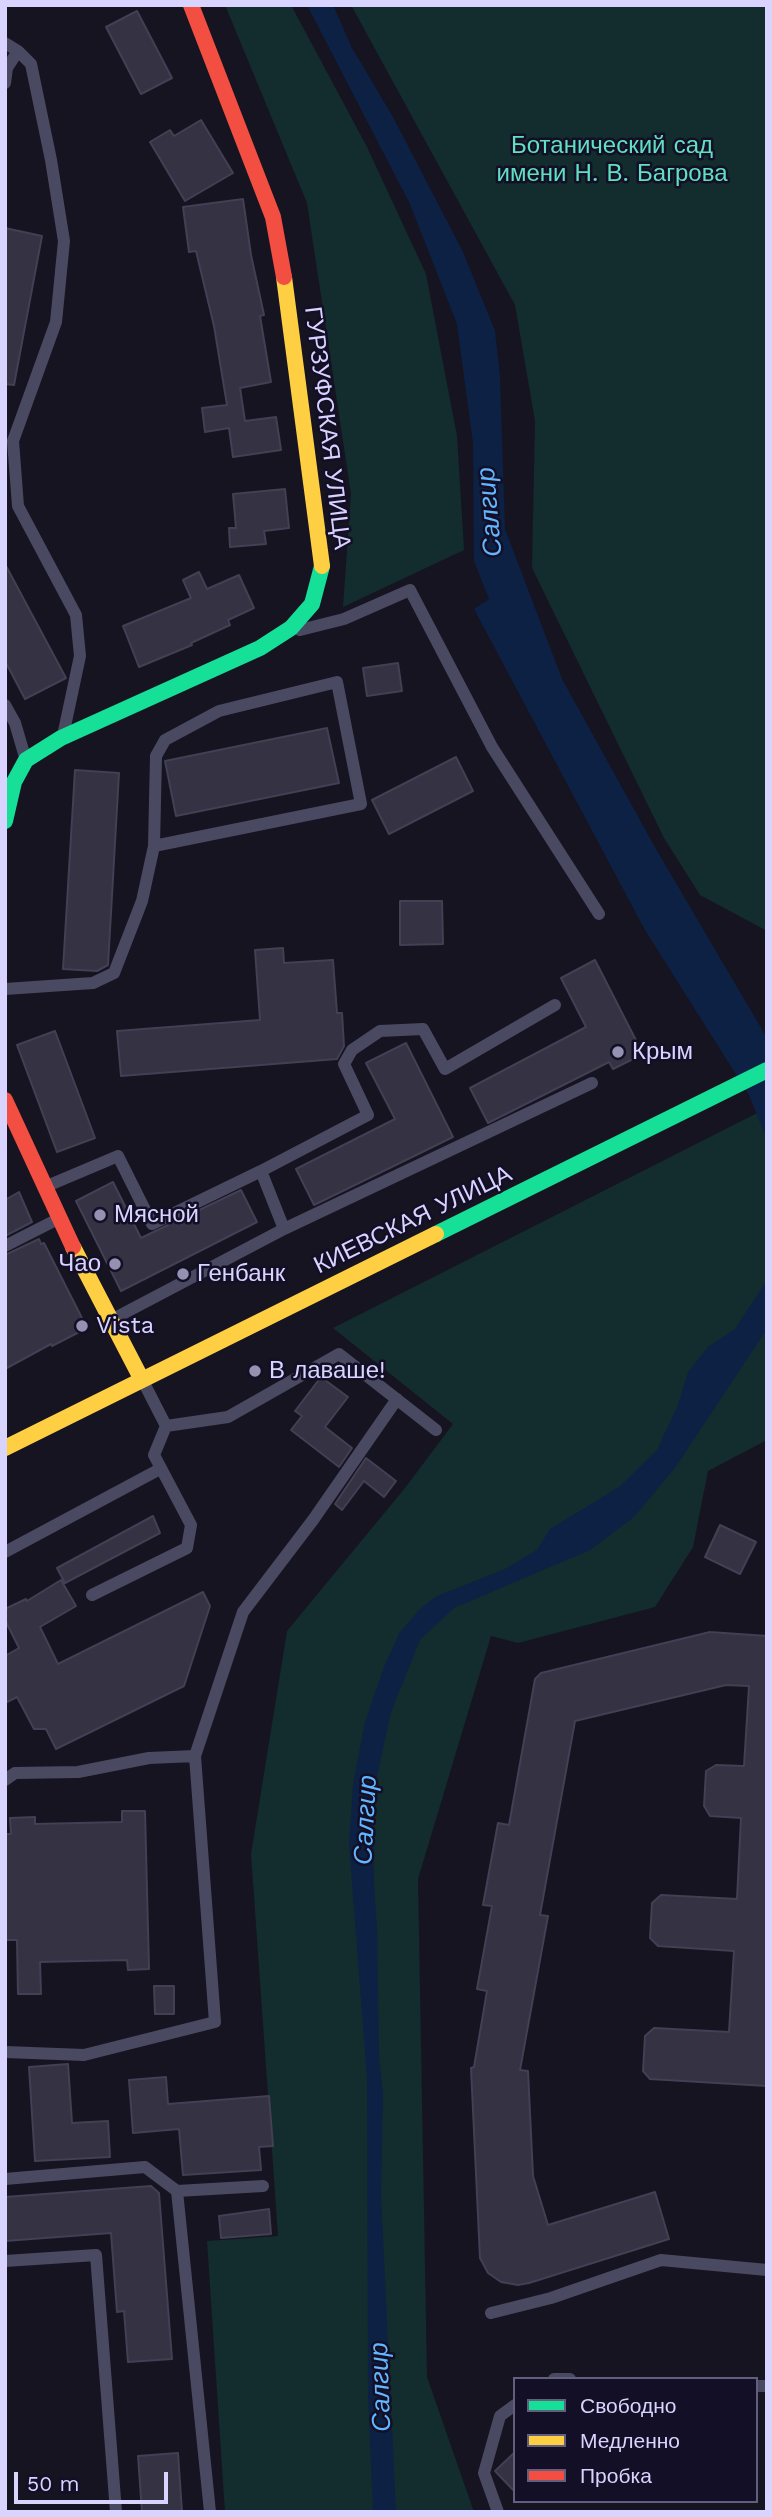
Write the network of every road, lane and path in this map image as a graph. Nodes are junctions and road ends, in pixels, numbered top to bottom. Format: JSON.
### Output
{"nodes":[{"id":1,"x":191,"y":5,"type":"edge"},
{"id":2,"x":5,"y":43,"type":"edge"},
{"id":3,"x":18,"y":51,"type":"junction"},
{"id":4,"x":5,"y":83,"type":"edge"},
{"id":5,"x":282,"y":634,"type":"junction"},
{"id":6,"x":5,"y":705,"type":"edge"},
{"id":7,"x":61,"y":738,"type":"junction"},
{"id":8,"x":26,"y":760,"type":"junction"},
{"id":9,"x":5,"y":821,"type":"edge"},
{"id":10,"x":154,"y":846,"type":"junction"},
{"id":11,"x":599,"y":914,"type":"dead end"},
{"id":12,"x":5,"y":989,"type":"edge"},
{"id":13,"x":555,"y":1005,"type":"dead end"},
{"id":14,"x":767,"y":1070,"type":"edge"},
{"id":15,"x":592,"y":1083,"type":"dead end"},
{"id":16,"x":6,"y":1103,"type":"edge"},
{"id":17,"x":261,"y":1171,"type":"junction"},
{"id":18,"x":43,"y":1187,"type":"junction"},
{"id":19,"x":58,"y":1219,"type":"junction"},
{"id":20,"x":284,"y":1229,"type":"junction"},
{"id":21,"x":5,"y":1246,"type":"edge"},
{"id":22,"x":110,"y":1321,"type":"junction"},
{"id":23,"x":142,"y":1380,"type":"junction"},
{"id":24,"x":397,"y":1399,"type":"junction"},
{"id":25,"x":166,"y":1426,"type":"junction"},
{"id":26,"x":436,"y":1430,"type":"dead end"},
{"id":27,"x":5,"y":1448,"type":"edge"},
{"id":28,"x":160,"y":1469,"type":"junction"},
{"id":29,"x":5,"y":1552,"type":"edge"},
{"id":30,"x":92,"y":1595,"type":"dead end"},
{"id":31,"x":195,"y":1756,"type":"junction"},
{"id":32,"x":5,"y":1780,"type":"edge"},
{"id":33,"x":5,"y":2052,"type":"edge"},
{"id":34,"x":5,"y":2179,"type":"edge"},
{"id":35,"x":263,"y":2186,"type":"dead end"},
{"id":36,"x":177,"y":2191,"type":"junction"},
{"id":37,"x":5,"y":2261,"type":"edge"},
{"id":38,"x":767,"y":2270,"type":"edge"},
{"id":39,"x":491,"y":2314,"type":"dead end"},
{"id":40,"x":513,"y":2406,"type":"edge"},
{"id":41,"x":116,"y":2512,"type":"edge"},
{"id":42,"x":211,"y":2512,"type":"edge"},
{"id":43,"x":498,"y":2512,"type":"edge"}],
"edges":[{"from":1,"to":5,"type":"main road","name":"ГУРЗУФСКАЯ УЛИЦА"},
{"from":2,"to":3,"type":"lane"},
{"from":3,"to":4,"type":"lane"},
{"from":3,"to":7,"type":"lane"},
{"from":5,"to":7,"type":"main road","name":"ГУРЗУФСКАЯ УЛИЦА"},
{"from":5,"to":11,"type":"lane"},
{"from":6,"to":8,"type":"lane"},
{"from":7,"to":8,"type":"main road","name":"ГУРЗУФСКАЯ УЛИЦА"},
{"from":8,"to":9,"type":"main road"},
{"from":10,"to":10,"type":"lane"},
{"from":10,"to":12,"type":"lane"},
{"from":13,"to":17,"type":"lane"},
{"from":14,"to":23,"type":"main road","name":"КИЕВСКАЯ УЛИЦА"},
{"from":15,"to":20,"type":"lane"},
{"from":16,"to":18,"type":"main road"},
{"from":17,"to":18,"type":"lane"},
{"from":17,"to":20,"type":"lane"},
{"from":18,"to":19,"type":"main road"},
{"from":19,"to":21,"type":"lane"},
{"from":19,"to":22,"type":"main road"},
{"from":20,"to":22,"type":"lane"},
{"from":22,"to":23,"type":"main road"},
{"from":23,"to":25,"type":"lane"},
{"from":23,"to":27,"type":"main road","name":"КИЕВСКАЯ УЛИЦА"},
{"from":24,"to":25,"type":"lane"},
{"from":24,"to":26,"type":"lane"},
{"from":24,"to":31,"type":"lane"},
{"from":25,"to":28,"type":"lane"},
{"from":28,"to":29,"type":"lane"},
{"from":28,"to":30,"type":"lane"},
{"from":31,"to":32,"type":"lane"},
{"from":31,"to":33,"type":"lane"},
{"from":34,"to":36,"type":"lane"},
{"from":35,"to":36,"type":"lane"},
{"from":36,"to":42,"type":"lane"},
{"from":37,"to":41,"type":"lane"},
{"from":38,"to":39,"type":"lane"},
{"from":40,"to":43,"type":"lane"}]}
